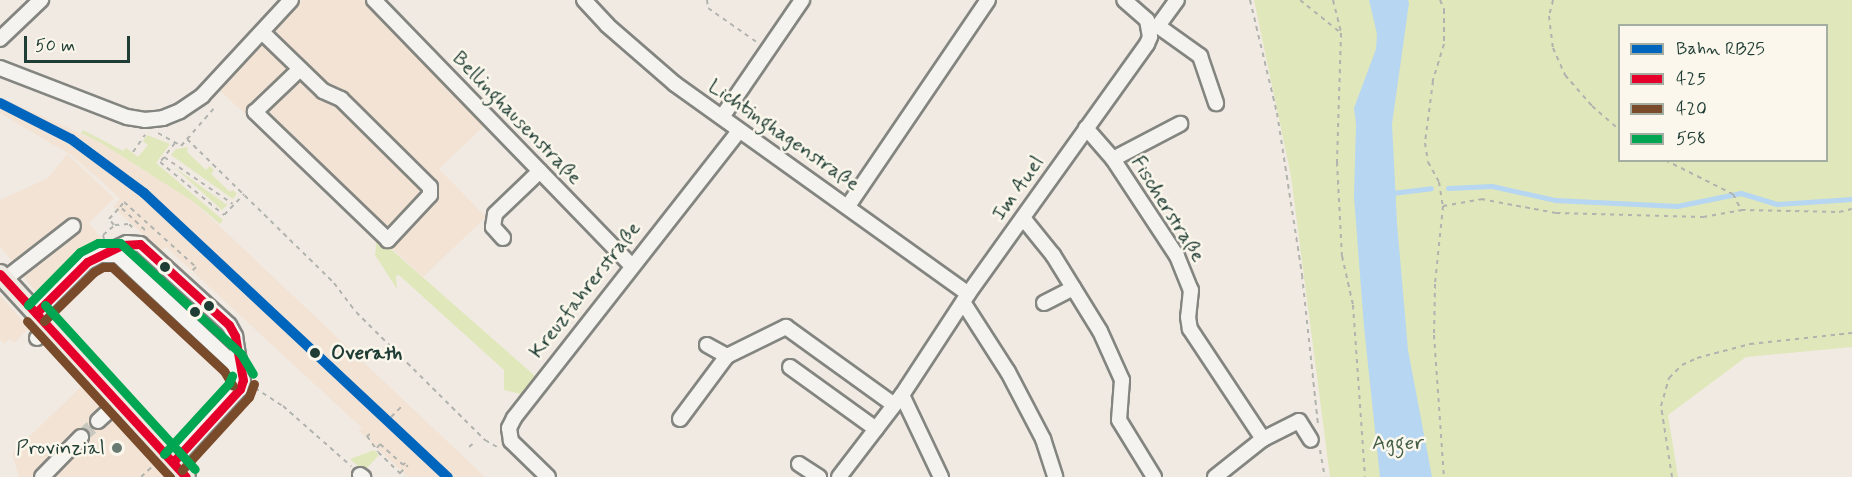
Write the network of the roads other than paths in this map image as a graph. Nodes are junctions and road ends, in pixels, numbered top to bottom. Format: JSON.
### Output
{"nodes":[{"id":1,"x":41,"y":0,"type":"edge"},
{"id":2,"x":291,"y":0,"type":"edge"},
{"id":3,"x":374,"y":0,"type":"edge"},
{"id":4,"x":584,"y":0,"type":"edge"},
{"id":5,"x":802,"y":0,"type":"edge"},
{"id":6,"x":988,"y":0,"type":"edge"},
{"id":7,"x":1124,"y":0,"type":"edge"},
{"id":8,"x":1177,"y":0,"type":"edge"},
{"id":9,"x":1154,"y":28,"type":"junction"},
{"id":10,"x":261,"y":32,"type":"junction"},
{"id":11,"x":0,"y":39,"type":"edge"},
{"id":12,"x":0,"y":68,"type":"edge"},
{"id":13,"x":300,"y":69,"type":"junction"},
{"id":14,"x":1216,"y":103,"type":"dead end"},
{"id":15,"x":722,"y":117,"type":"junction"},
{"id":16,"x":1180,"y":124,"type":"dead end"},
{"id":17,"x":1086,"y":128,"type":"junction"},
{"id":18,"x":738,"y":130,"type":"junction"},
{"id":19,"x":1113,"y":159,"type":"junction"},
{"id":20,"x":540,"y":171,"type":"junction"},
{"id":21,"x":848,"y":206,"type":"junction"},
{"id":22,"x":1023,"y":218,"type":"junction"},
{"id":23,"x":73,"y":226,"type":"dead end"},
{"id":24,"x":503,"y":238,"type":"dead end"},
{"id":25,"x":100,"y":255,"type":"junction"},
{"id":26,"x":631,"y":266,"type":"junction"},
{"id":27,"x":3,"y":276,"type":"edge"},
{"id":28,"x":1074,"y":288,"type":"junction"},
{"id":29,"x":966,"y":298,"type":"junction"},
{"id":30,"x":1044,"y":303,"type":"dead end"},
{"id":31,"x":36,"y":313,"type":"junction"},
{"id":32,"x":707,"y":345,"type":"dead end"},
{"id":33,"x":727,"y":356,"type":"junction"},
{"id":34,"x":790,"y":367,"type":"dead end"},
{"id":35,"x":243,"y":380,"type":"junction"},
{"id":36,"x":898,"y":400,"type":"junction"},
{"id":37,"x":117,"y":403,"type":"junction"},
{"id":38,"x":680,"y":419,"type":"dead end"},
{"id":39,"x":98,"y":421,"type":"tunnel mouth"},
{"id":40,"x":876,"y":429,"type":"junction"},
{"id":41,"x":81,"y":437,"type":"tunnel mouth"},
{"id":42,"x":1263,"y":439,"type":"junction"},
{"id":43,"x":1315,"y":445,"type":"road end"},
{"id":44,"x":173,"y":462,"type":"junction"},
{"id":45,"x":799,"y":464,"type":"dead end"},
{"id":46,"x":1232,"y":464,"type":"junction"},
{"id":47,"x":42,"y":477,"type":"edge"},
{"id":48,"x":186,"y":477,"type":"edge"},
{"id":49,"x":548,"y":477,"type":"edge"},
{"id":50,"x":819,"y":477,"type":"edge"},
{"id":51,"x":839,"y":477,"type":"edge"},
{"id":52,"x":940,"y":477,"type":"edge"},
{"id":53,"x":1055,"y":477,"type":"edge"},
{"id":54,"x":1154,"y":477,"type":"edge"},
{"id":55,"x":1215,"y":477,"type":"edge"},
{"id":56,"x":1239,"y":477,"type":"edge"}],
"edges":[{"from":1,"to":11,"type":"street"},
{"from":2,"to":10,"type":"street"},
{"from":3,"to":20,"type":"street","name":"Bellinghausenstraße"},
{"from":4,"to":15,"type":"street","name":"Lichtinghagenstraße"},
{"from":5,"to":15,"type":"street"},
{"from":6,"to":21,"type":"street"},
{"from":7,"to":9,"type":"street"},
{"from":8,"to":9,"type":"street","name":"Im Auel"},
{"from":9,"to":14,"type":"street"},
{"from":9,"to":17,"type":"street","name":"Im Auel"},
{"from":10,"to":12,"type":"street"},
{"from":10,"to":13,"type":"street"},
{"from":13,"to":13,"type":"street"},
{"from":15,"to":18,"type":"street","name":"Lichtinghagenstraße"},
{"from":16,"to":19,"type":"street","name":"Fischerstraße"},
{"from":17,"to":19,"type":"street","name":"Fischerstraße"},
{"from":17,"to":22,"type":"street","name":"Im Auel"},
{"from":18,"to":21,"type":"street","name":"Lichtinghagenstraße"},
{"from":18,"to":26,"type":"street","name":"Kreuzfahrerstraße"},
{"from":19,"to":42,"type":"street","name":"Fischerstraße"},
{"from":20,"to":24,"type":"street"},
{"from":20,"to":26,"type":"street","name":"Bellinghausenstraße"},
{"from":21,"to":29,"type":"street","name":"Lichtinghagenstraße"},
{"from":22,"to":28,"type":"street"},
{"from":22,"to":29,"type":"street","name":"Im Auel"},
{"from":23,"to":27,"type":"street"},
{"from":25,"to":31,"type":"street"},
{"from":25,"to":35,"type":"street"},
{"from":25,"to":35,"type":"street"},
{"from":26,"to":49,"type":"street","name":"Kreuzfahrerstraße"},
{"from":27,"to":31,"type":"main road"},
{"from":28,"to":30,"type":"street"},
{"from":28,"to":54,"type":"street"},
{"from":29,"to":36,"type":"street","name":"Im Auel"},
{"from":29,"to":53,"type":"street"},
{"from":31,"to":37,"type":"main road"},
{"from":32,"to":33,"type":"street"},
{"from":33,"to":36,"type":"street"},
{"from":33,"to":38,"type":"street"},
{"from":34,"to":40,"type":"street"},
{"from":35,"to":44,"type":"street"},
{"from":36,"to":40,"type":"street","name":"Im Auel"},
{"from":36,"to":52,"type":"street"},
{"from":37,"to":39,"type":"street"},
{"from":37,"to":44,"type":"main road"},
{"from":40,"to":51,"type":"street","name":"Im Auel"},
{"from":41,"to":47,"type":"street"},
{"from":42,"to":43,"type":"street"},
{"from":42,"to":46,"type":"street"},
{"from":44,"to":48,"type":"main road"},
{"from":45,"to":50,"type":"street"},
{"from":46,"to":55,"type":"street"},
{"from":46,"to":56,"type":"street"}]}
